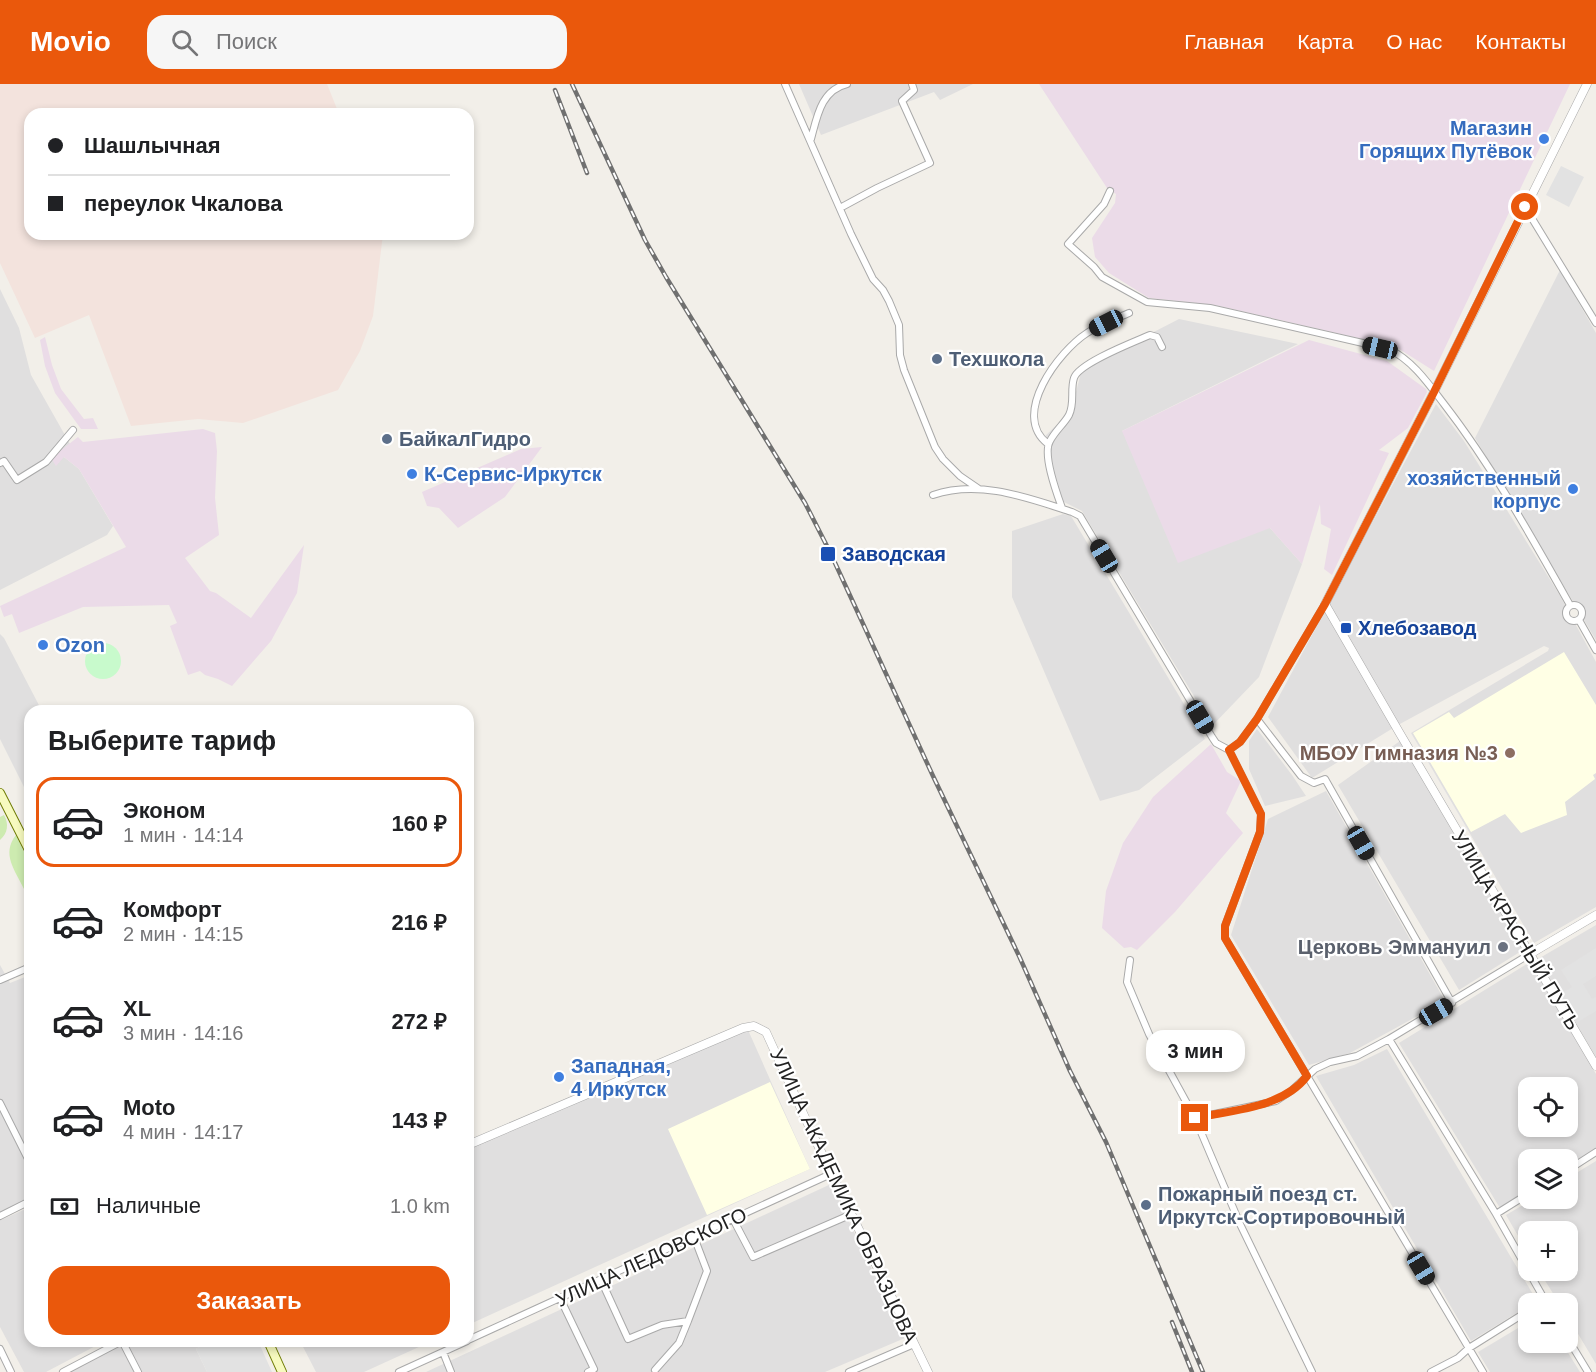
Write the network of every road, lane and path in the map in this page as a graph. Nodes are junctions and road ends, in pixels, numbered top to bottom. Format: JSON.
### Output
{"nodes":[{"id":1,"x":785,"y":84,"type":"edge"},
{"id":2,"x":847,"y":84,"type":"edge"},
{"id":3,"x":912,"y":84,"type":"edge"},
{"id":4,"x":1587,"y":84,"type":"edge"},
{"id":5,"x":811,"y":140,"type":"junction"},
{"id":6,"x":1110,"y":191,"type":"dead end"},
{"id":7,"x":1525,"y":207,"type":"junction"},
{"id":8,"x":840,"y":208,"type":"junction"},
{"id":9,"x":1129,"y":312,"type":"dead end"},
{"id":10,"x":1596,"y":323,"type":"edge"},
{"id":11,"x":1162,"y":347,"type":"dead end"},
{"id":12,"x":1434,"y":392,"type":"junction"},
{"id":13,"x":74,"y":430,"type":"dead end"},
{"id":14,"x":1048,"y":444,"type":"junction"},
{"id":15,"x":0,"y":463,"type":"edge"},
{"id":16,"x":979,"y":489,"type":"junction"},
{"id":17,"x":933,"y":495,"type":"dead end"},
{"id":18,"x":1062,"y":508,"type":"junction"},
{"id":19,"x":1325,"y":604,"type":"junction"},
{"id":20,"x":1570,"y":605,"type":"junction"},
{"id":21,"x":1579,"y":620,"type":"junction"},
{"id":22,"x":1595,"y":646,"type":"edge"},
{"id":23,"x":1257,"y":719,"type":"junction"},
{"id":24,"x":1229,"y":750,"type":"junction"},
{"id":25,"x":0,"y":794,"type":"edge"},
{"id":26,"x":4,"y":810,"type":"edge"},
{"id":27,"x":24,"y":842,"type":"edge"},
{"id":28,"x":1596,"y":915,"type":"edge"},
{"id":29,"x":1530,"y":954,"type":"junction"},
{"id":30,"x":1130,"y":960,"type":"dead end"},
{"id":31,"x":24,"y":970,"type":"edge"},
{"id":32,"x":0,"y":980,"type":"edge"},
{"id":33,"x":1452,"y":1003,"type":"junction"},
{"id":34,"x":1389,"y":1039,"type":"junction"},
{"id":35,"x":1596,"y":1066,"type":"edge"},
{"id":36,"x":1307,"y":1076,"type":"junction"},
{"id":37,"x":0,"y":1103,"type":"edge"},
{"id":38,"x":1195,"y":1118,"type":"junction"},
{"id":39,"x":474,"y":1142,"type":"edge"},
{"id":40,"x":24,"y":1151,"type":"edge"},
{"id":41,"x":1596,"y":1152,"type":"edge"},
{"id":42,"x":1578,"y":1164,"type":"edge"},
{"id":43,"x":833,"y":1173,"type":"junction"},
{"id":44,"x":1518,"y":1200,"type":"edge"},
{"id":45,"x":24,"y":1204,"type":"edge"},
{"id":46,"x":852,"y":1214,"type":"junction"},
{"id":47,"x":1496,"y":1214,"type":"junction"},
{"id":48,"x":0,"y":1216,"type":"edge"},
{"id":49,"x":733,"y":1219,"type":"junction"},
{"id":50,"x":694,"y":1237,"type":"junction"},
{"id":51,"x":601,"y":1280,"type":"junction"},
{"id":52,"x":1539,"y":1293,"type":"edge"},
{"id":53,"x":560,"y":1298,"type":"junction"},
{"id":54,"x":1518,"y":1317,"type":"edge"},
{"id":55,"x":688,"y":1321,"type":"junction"},
{"id":56,"x":474,"y":1338,"type":"edge"},
{"id":57,"x":914,"y":1344,"type":"junction"},
{"id":58,"x":111,"y":1347,"type":"edge"},
{"id":59,"x":125,"y":1347,"type":"edge"},
{"id":60,"x":271,"y":1347,"type":"edge"},
{"id":61,"x":454,"y":1347,"type":"edge"},
{"id":62,"x":1469,"y":1348,"type":"junction"},
{"id":63,"x":0,"y":1349,"type":"edge"},
{"id":64,"x":443,"y":1352,"type":"junction"},
{"id":65,"x":1576,"y":1353,"type":"edge"},
{"id":66,"x":654,"y":1371,"type":"edge"},
{"id":67,"x":11,"y":1372,"type":"edge"},
{"id":68,"x":63,"y":1372,"type":"edge"},
{"id":69,"x":138,"y":1372,"type":"edge"},
{"id":70,"x":282,"y":1372,"type":"edge"},
{"id":71,"x":399,"y":1372,"type":"edge"},
{"id":72,"x":451,"y":1372,"type":"edge"},
{"id":73,"x":588,"y":1372,"type":"edge"},
{"id":74,"x":849,"y":1372,"type":"edge"},
{"id":75,"x":928,"y":1372,"type":"edge"},
{"id":76,"x":1312,"y":1372,"type":"edge"},
{"id":77,"x":1431,"y":1372,"type":"edge"},
{"id":78,"x":1483,"y":1372,"type":"edge"},
{"id":79,"x":1588,"y":1372,"type":"edge"}],
"edges":[{"from":1,"to":5,"type":"street"},
{"from":2,"to":5,"type":"street"},
{"from":3,"to":8,"type":"street"},
{"from":4,"to":7,"type":"street"},
{"from":5,"to":8,"type":"street"},
{"from":6,"to":12,"type":"street"},
{"from":7,"to":10,"type":"street"},
{"from":7,"to":12,"type":"street"},
{"from":8,"to":16,"type":"street"},
{"from":9,"to":14,"type":"street"},
{"from":11,"to":14,"type":"street"},
{"from":12,"to":19,"type":"street"},
{"from":12,"to":20,"type":"street"},
{"from":13,"to":15,"type":"street"},
{"from":14,"to":18,"type":"street"},
{"from":16,"to":17,"type":"street"},
{"from":16,"to":18,"type":"street"},
{"from":18,"to":24,"type":"street"},
{"from":19,"to":23,"type":"street"},
{"from":19,"to":29,"type":"street","name":"УЛИЦА КРАСНЫЙ ПУТЬ"},
{"from":20,"to":21,"type":"street"},
{"from":20,"to":21,"type":"street"},
{"from":21,"to":22,"type":"street"},
{"from":23,"to":24,"type":"street"},
{"from":23,"to":33,"type":"street"},
{"from":24,"to":36,"type":"street"},
{"from":25,"to":26,"type":"main road"},
{"from":26,"to":27,"type":"main road"},
{"from":28,"to":29,"type":"street"},
{"from":29,"to":33,"type":"street"},
{"from":29,"to":35,"type":"street","name":"УЛИЦА КРАСНЫЙ ПУТЬ"},
{"from":30,"to":38,"type":"street"},
{"from":31,"to":32,"type":"street"},
{"from":33,"to":34,"type":"street"},
{"from":34,"to":36,"type":"street"},
{"from":34,"to":47,"type":"street"},
{"from":36,"to":38,"type":"street"},
{"from":36,"to":62,"type":"street"},
{"from":37,"to":40,"type":"street"},
{"from":38,"to":76,"type":"street"},
{"from":39,"to":43,"type":"street","name":"УЛИЦА АКАДЕМИКА ОБРАЗЦОВА"},
{"from":41,"to":42,"type":"street"},
{"from":43,"to":46,"type":"street","name":"УЛИЦА АКАДЕМИКА ОБРАЗЦОВА"},
{"from":43,"to":49,"type":"street","name":"УЛИЦА ЛЕДОВСКОГО"},
{"from":44,"to":47,"type":"street"},
{"from":45,"to":48,"type":"street"},
{"from":46,"to":49,"type":"street"},
{"from":46,"to":57,"type":"street","name":"УЛИЦА АКАДЕМИКА ОБРАЗЦОВА"},
{"from":47,"to":52,"type":"street"},
{"from":49,"to":50,"type":"street","name":"УЛИЦА ЛЕДОВСКОГО"},
{"from":50,"to":51,"type":"street","name":"УЛИЦА ЛЕДОВСКОГО"},
{"from":50,"to":55,"type":"street"},
{"from":51,"to":53,"type":"street","name":"УЛИЦА ЛЕДОВСКОГО"},
{"from":51,"to":55,"type":"street"},
{"from":53,"to":56,"type":"street","name":"УЛИЦА ЛЕДОВСКОГО"},
{"from":53,"to":73,"type":"street"},
{"from":54,"to":62,"type":"street"},
{"from":55,"to":66,"type":"street"},
{"from":57,"to":74,"type":"street"},
{"from":57,"to":75,"type":"street","name":"УЛИЦА АКАДЕМИКА ОБРАЗЦОВА"},
{"from":58,"to":68,"type":"street"},
{"from":59,"to":69,"type":"street"},
{"from":60,"to":70,"type":"main road"},
{"from":61,"to":64,"type":"street","name":"УЛИЦА ЛЕДОВСКОГО"},
{"from":62,"to":77,"type":"street"},
{"from":62,"to":78,"type":"street"},
{"from":63,"to":67,"type":"street"},
{"from":64,"to":71,"type":"street","name":"УЛИЦА ЛЕДОВСКОГО"},
{"from":64,"to":72,"type":"street"},
{"from":65,"to":79,"type":"street"}]}
